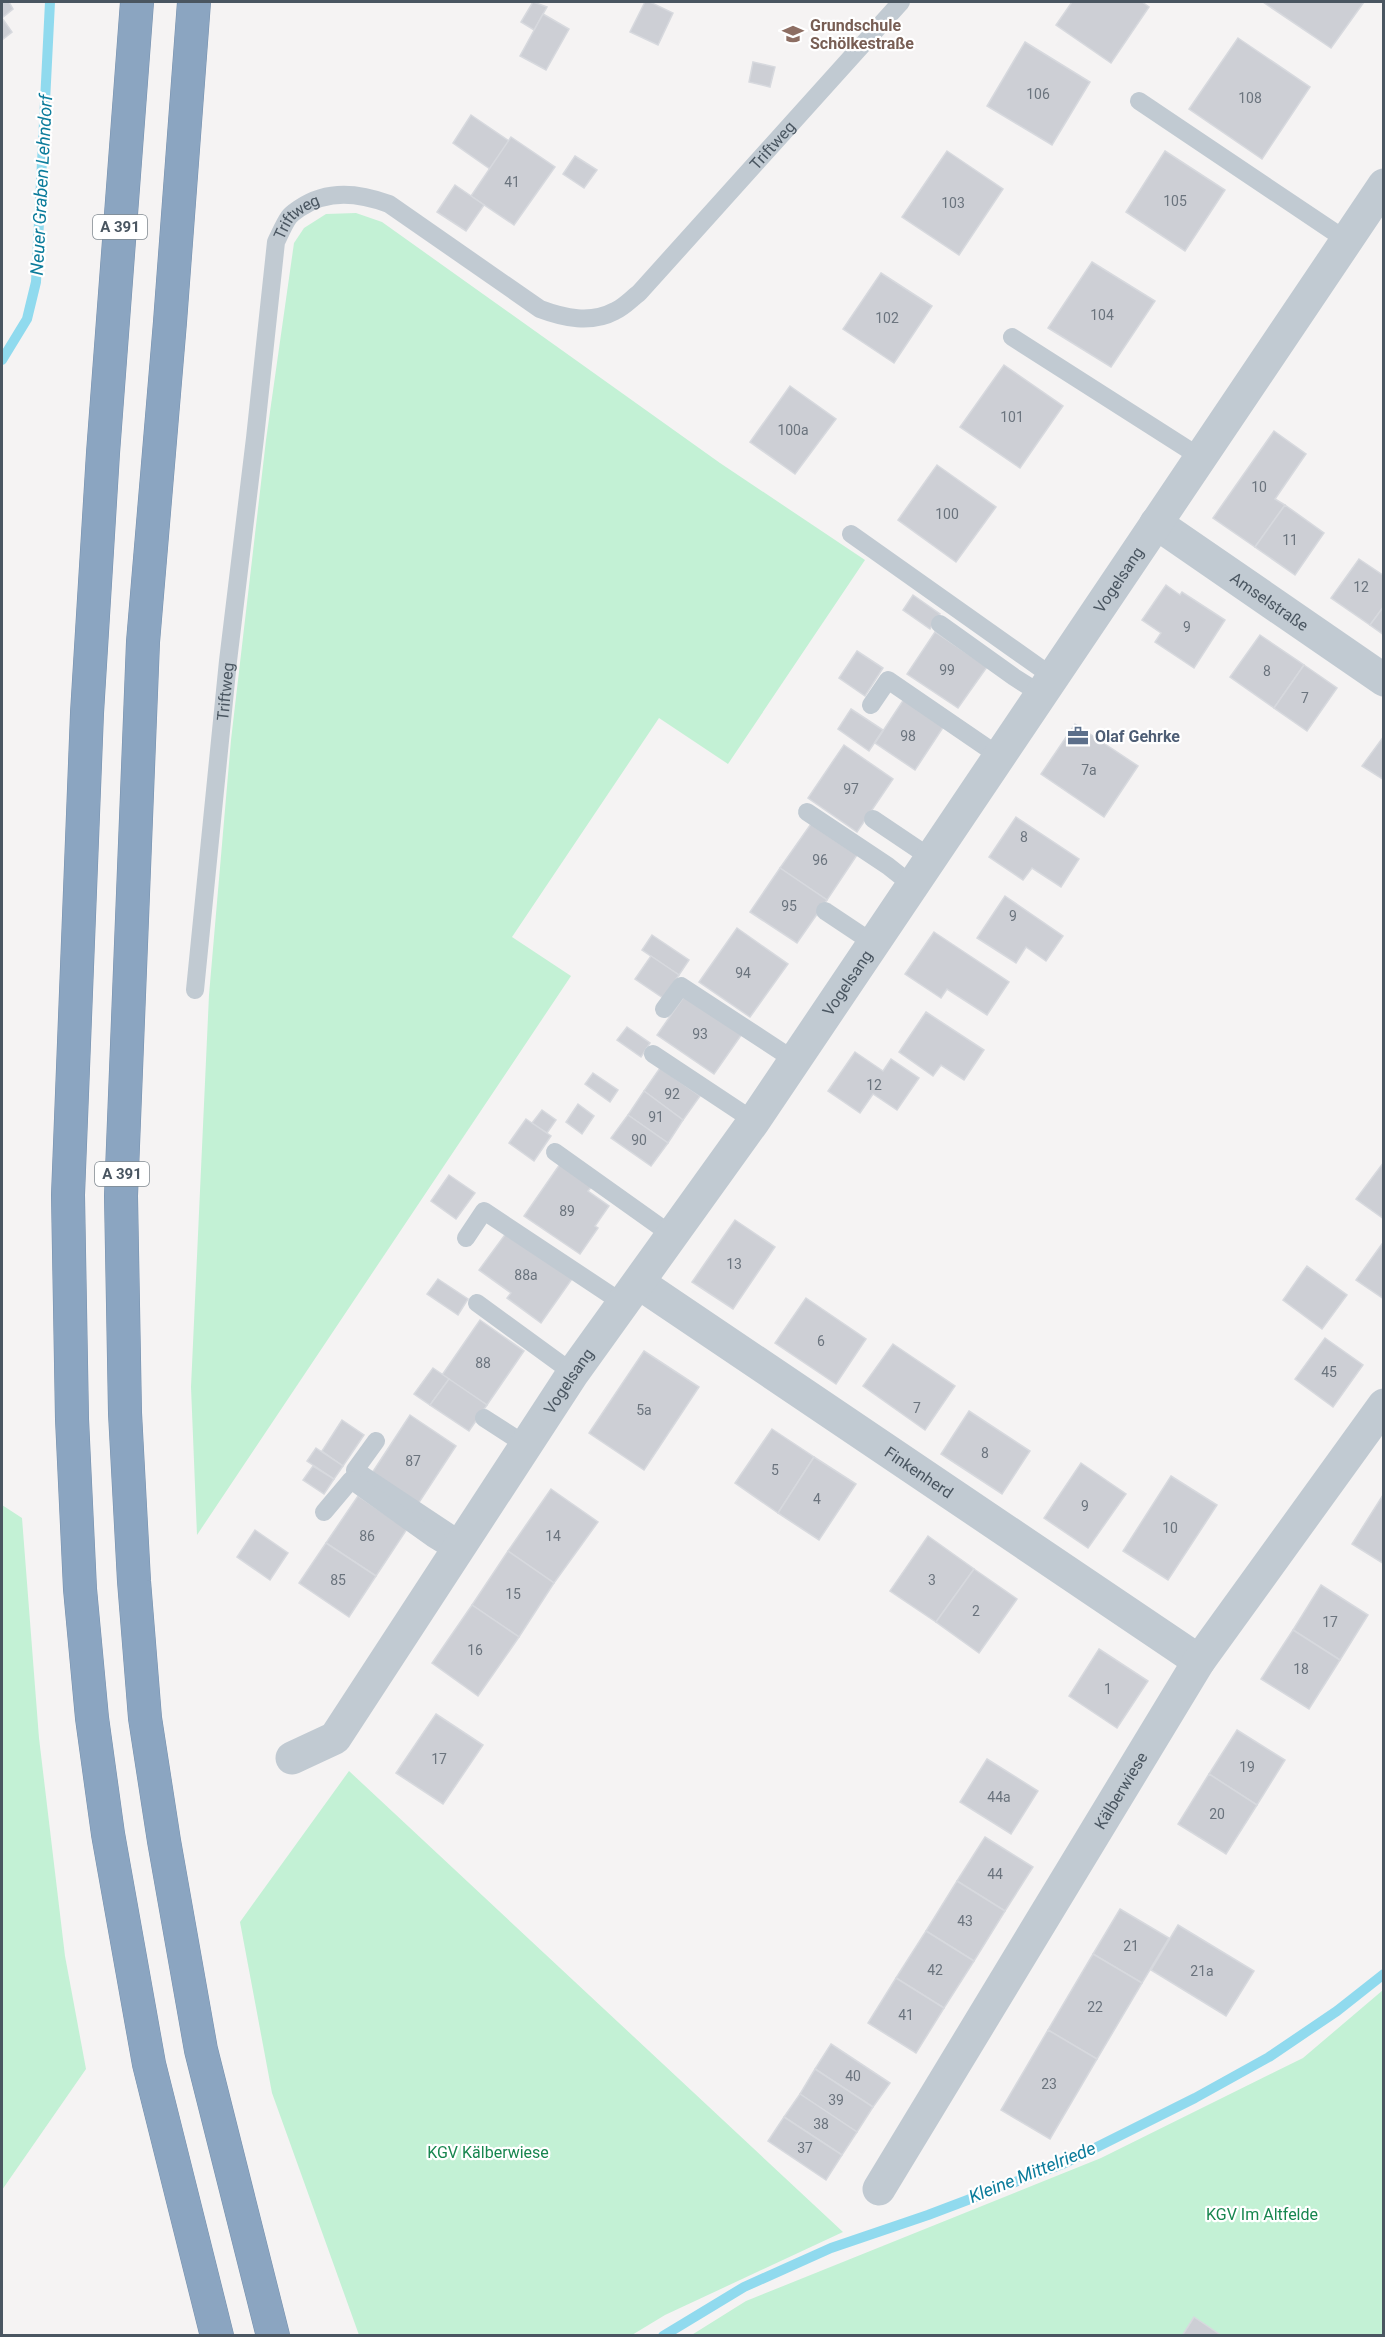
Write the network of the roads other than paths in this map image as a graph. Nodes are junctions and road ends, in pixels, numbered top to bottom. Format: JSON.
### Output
{"nodes":[{"id":1,"x":137,"y":2,"type":"edge"},
{"id":2,"x":194,"y":2,"type":"edge"},
{"id":3,"x":901,"y":2,"type":"edge"},
{"id":4,"x":1139,"y":101,"type":"dead end"},
{"id":5,"x":1383,"y":185,"type":"edge"},
{"id":6,"x":1346,"y":240,"type":"junction"},
{"id":7,"x":1012,"y":337,"type":"dead end"},
{"id":8,"x":1200,"y":457,"type":"junction"},
{"id":9,"x":1156,"y":523,"type":"junction"},
{"id":10,"x":851,"y":534,"type":"dead end"},
{"id":11,"x":940,"y":624,"type":"dead end"},
{"id":12,"x":1383,"y":680,"type":"edge"},
{"id":13,"x":1047,"y":685,"type":"junction"},
{"id":14,"x":871,"y":705,"type":"dead end"},
{"id":15,"x":999,"y":756,"type":"junction"},
{"id":16,"x":807,"y":812,"type":"dead end"},
{"id":17,"x":873,"y":819,"type":"dead end"},
{"id":18,"x":931,"y":858,"type":"junction"},
{"id":19,"x":912,"y":885,"type":"junction"},
{"id":20,"x":825,"y":910,"type":"dead end"},
{"id":21,"x":873,"y":943,"type":"junction"},
{"id":22,"x":195,"y":990,"type":"dead end"},
{"id":23,"x":664,"y":1009,"type":"dead end"},
{"id":24,"x":653,"y":1054,"type":"dead end"},
{"id":25,"x":794,"y":1060,"type":"junction"},
{"id":26,"x":754,"y":1121,"type":"junction"},
{"id":27,"x":555,"y":1152,"type":"dead end"},
{"id":28,"x":673,"y":1236,"type":"junction"},
{"id":29,"x":466,"y":1238,"type":"dead end"},
{"id":30,"x":631,"y":1294,"type":"junction"},
{"id":31,"x":477,"y":1304,"type":"dead end"},
{"id":32,"x":573,"y":1373,"type":"junction"},
{"id":33,"x":1383,"y":1405,"type":"edge"},
{"id":34,"x":484,"y":1418,"type":"dead end"},
{"id":35,"x":376,"y":1441,"type":"dead end"},
{"id":36,"x":526,"y":1445,"type":"junction"},
{"id":37,"x":324,"y":1512,"type":"dead end"},
{"id":38,"x":459,"y":1546,"type":"junction"},
{"id":39,"x":1199,"y":1661,"type":"junction"},
{"id":40,"x":292,"y":1758,"type":"dead end"},
{"id":41,"x":879,"y":2188,"type":"dead end"},
{"id":42,"x":217,"y":2336,"type":"edge"},
{"id":43,"x":273,"y":2336,"type":"edge"}],
"edges":[{"from":1,"to":42,"type":"highway","number":"A 391"},
{"from":2,"to":43,"type":"highway","number":"A 391"},
{"from":3,"to":22,"type":"lane","name":"Triftweg"},
{"from":4,"to":6,"type":"lane"},
{"from":5,"to":6,"type":"street","name":"Vogelsang"},
{"from":6,"to":8,"type":"street","name":"Vogelsang"},
{"from":7,"to":8,"type":"lane"},
{"from":8,"to":9,"type":"street","name":"Vogelsang"},
{"from":9,"to":12,"type":"street","name":"Amselstraße"},
{"from":9,"to":13,"type":"street","name":"Vogelsang"},
{"from":10,"to":13,"type":"lane"},
{"from":11,"to":13,"type":"lane"},
{"from":13,"to":15,"type":"street","name":"Vogelsang"},
{"from":14,"to":15,"type":"lane"},
{"from":15,"to":18,"type":"street","name":"Vogelsang"},
{"from":16,"to":19,"type":"lane"},
{"from":17,"to":18,"type":"lane"},
{"from":18,"to":19,"type":"street","name":"Vogelsang"},
{"from":19,"to":21,"type":"street","name":"Vogelsang"},
{"from":20,"to":21,"type":"lane"},
{"from":21,"to":25,"type":"street","name":"Vogelsang"},
{"from":23,"to":25,"type":"lane"},
{"from":24,"to":26,"type":"lane"},
{"from":25,"to":26,"type":"street","name":"Vogelsang"},
{"from":26,"to":28,"type":"street","name":"Vogelsang"},
{"from":27,"to":28,"type":"lane"},
{"from":28,"to":30,"type":"street","name":"Vogelsang"},
{"from":29,"to":30,"type":"lane"},
{"from":30,"to":32,"type":"street","name":"Vogelsang"},
{"from":30,"to":39,"type":"street","name":"Finkenherd"},
{"from":31,"to":32,"type":"lane"},
{"from":32,"to":36,"type":"street","name":"Vogelsang"},
{"from":33,"to":39,"type":"street","name":"Kälberwiese"},
{"from":34,"to":36,"type":"lane"},
{"from":35,"to":38,"type":"lane"},
{"from":36,"to":38,"type":"street","name":"Vogelsang"},
{"from":37,"to":38,"type":"lane"},
{"from":38,"to":40,"type":"street","name":"Vogelsang"},
{"from":39,"to":41,"type":"street","name":"Kälberwiese"}]}
